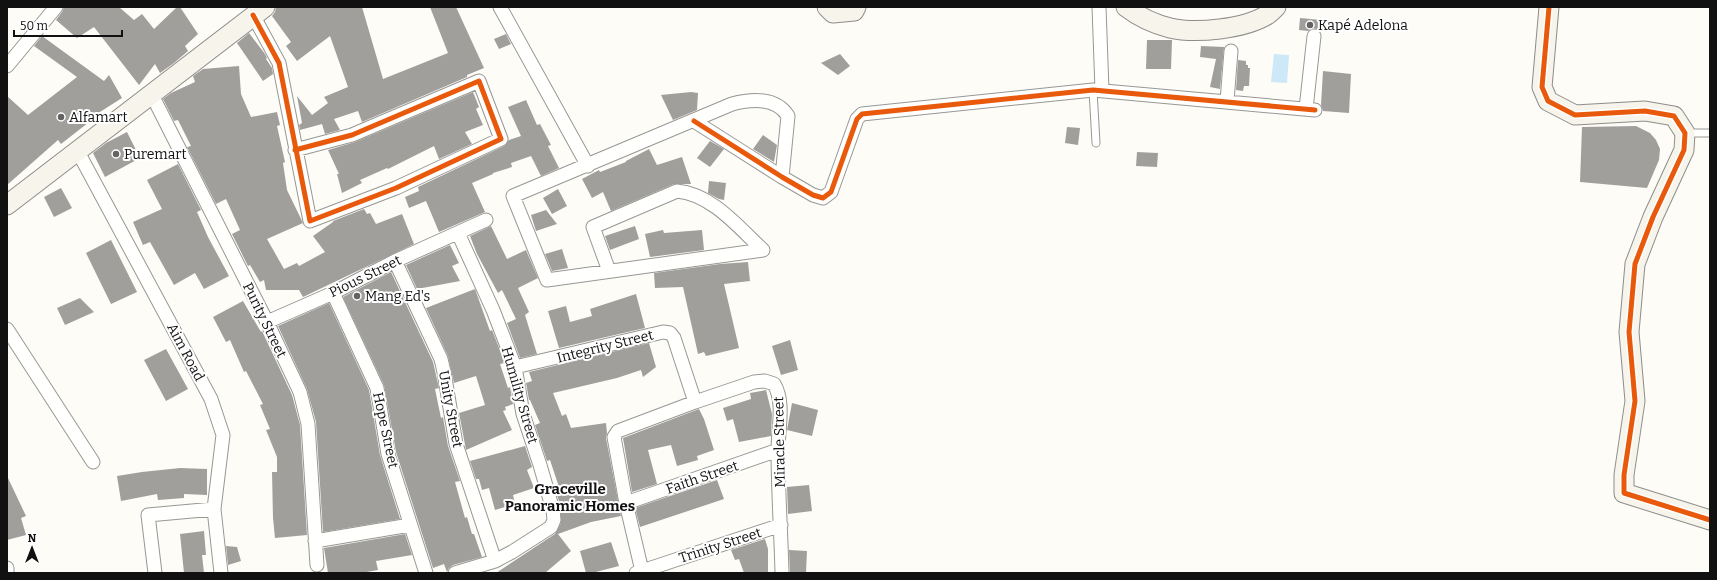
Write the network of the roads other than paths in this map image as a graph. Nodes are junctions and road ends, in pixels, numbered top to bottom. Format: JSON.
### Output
{"nodes":[{"id":1,"x":56,"y":7,"type":"edge"},
{"id":2,"x":500,"y":7,"type":"edge"},
{"id":3,"x":827,"y":7,"type":"edge"},
{"id":4,"x":856,"y":7,"type":"edge"},
{"id":5,"x":1099,"y":7,"type":"edge"},
{"id":6,"x":1126,"y":7,"type":"edge"},
{"id":7,"x":1276,"y":7,"type":"edge"},
{"id":8,"x":1549,"y":7,"type":"edge"},
{"id":9,"x":259,"y":11,"type":"edge"},
{"id":10,"x":1314,"y":36,"type":"dead end"},
{"id":11,"x":1231,"y":51,"type":"dead end"},
{"id":12,"x":7,"y":66,"type":"edge"},
{"id":13,"x":1098,"y":90,"type":"junction"},
{"id":14,"x":148,"y":96,"type":"junction"},
{"id":15,"x":1227,"y":101,"type":"junction"},
{"id":16,"x":694,"y":121,"type":"junction"},
{"id":17,"x":1685,"y":133,"type":"junction"},
{"id":18,"x":1710,"y":133,"type":"edge"},
{"id":19,"x":1096,"y":143,"type":"dead end"},
{"id":20,"x":77,"y":150,"type":"junction"},
{"id":21,"x":295,"y":150,"type":"junction"},
{"id":22,"x":588,"y":166,"type":"junction"},
{"id":23,"x":782,"y":177,"type":"junction"},
{"id":24,"x":7,"y":205,"type":"edge"},
{"id":25,"x":486,"y":220,"type":"dead end"},
{"id":26,"x":458,"y":233,"type":"junction"},
{"id":27,"x":395,"y":261,"type":"junction"},
{"id":28,"x":609,"y":271,"type":"junction"},
{"id":29,"x":333,"y":292,"type":"junction"},
{"id":30,"x":267,"y":322,"type":"junction"},
{"id":31,"x":7,"y":329,"type":"edge"},
{"id":32,"x":515,"y":367,"type":"junction"},
{"id":33,"x":695,"y":402,"type":"junction"},
{"id":34,"x":778,"y":450,"type":"junction"},
{"id":35,"x":93,"y":462,"type":"dead end"},
{"id":36,"x":626,"y":503,"type":"junction"},
{"id":37,"x":214,"y":510,"type":"junction"},
{"id":38,"x":1710,"y":520,"type":"edge"},
{"id":39,"x":410,"y":525,"type":"junction"},
{"id":40,"x":781,"y":525,"type":"junction"},
{"id":41,"x":316,"y":541,"type":"junction"},
{"id":42,"x":495,"y":561,"type":"junction"},
{"id":43,"x":317,"y":565,"type":"dead end"},
{"id":44,"x":7,"y":568,"type":"edge"},
{"id":45,"x":639,"y":572,"type":"edge"},
{"id":46,"x":7,"y":573,"type":"edge"},
{"id":47,"x":155,"y":573,"type":"edge"},
{"id":48,"x":221,"y":573,"type":"edge"},
{"id":49,"x":426,"y":573,"type":"edge"},
{"id":50,"x":455,"y":573,"type":"edge"},
{"id":51,"x":782,"y":573,"type":"edge"}],
"edges":[{"from":1,"to":12,"type":"street"},
{"from":2,"to":22,"type":"street"},
{"from":3,"to":4,"type":"street"},
{"from":5,"to":13,"type":"street"},
{"from":6,"to":7,"type":"street"},
{"from":8,"to":17,"type":"street"},
{"from":9,"to":14,"type":"street"},
{"from":9,"to":21,"type":"street"},
{"from":10,"to":15,"type":"street"},
{"from":11,"to":15,"type":"street"},
{"from":13,"to":15,"type":"street"},
{"from":13,"to":19,"type":"lane"},
{"from":13,"to":23,"type":"street"},
{"from":14,"to":20,"type":"street"},
{"from":14,"to":30,"type":"street","name":"Purity Street"},
{"from":16,"to":22,"type":"street"},
{"from":16,"to":23,"type":"street"},
{"from":16,"to":23,"type":"street"},
{"from":17,"to":18,"type":"lane"},
{"from":17,"to":38,"type":"street"},
{"from":20,"to":24,"type":"street"},
{"from":20,"to":37,"type":"street","name":"Aim Road"},
{"from":21,"to":21,"type":"street"},
{"from":22,"to":28,"type":"street"},
{"from":25,"to":26,"type":"street","name":"Pious Street"},
{"from":26,"to":27,"type":"street","name":"Pious Street"},
{"from":26,"to":32,"type":"street","name":"Humility Street"},
{"from":27,"to":29,"type":"street","name":"Pious Street"},
{"from":27,"to":42,"type":"street","name":"Unity Street"},
{"from":28,"to":28,"type":"street"},
{"from":29,"to":30,"type":"street","name":"Pious Street"},
{"from":29,"to":39,"type":"street","name":"Hope Street"},
{"from":30,"to":41,"type":"street","name":"Purity Street"},
{"from":31,"to":35,"type":"street"},
{"from":32,"to":33,"type":"street","name":"Integrity Street"},
{"from":32,"to":42,"type":"street","name":"Humility Street"},
{"from":33,"to":34,"type":"street","name":"Miracle Street"},
{"from":33,"to":36,"type":"street","name":"Miracle Street"},
{"from":34,"to":36,"type":"street","name":"Faith Street"},
{"from":34,"to":40,"type":"street","name":"Miracle Street"},
{"from":36,"to":45,"type":"street"},
{"from":37,"to":47,"type":"street"},
{"from":37,"to":48,"type":"street","name":"Aim Road"},
{"from":39,"to":41,"type":"street"},
{"from":39,"to":49,"type":"street","name":"Hope Street"},
{"from":40,"to":45,"type":"street","name":"Trinity Street"},
{"from":40,"to":51,"type":"street","name":"Miracle Street"},
{"from":41,"to":43,"type":"street","name":"Purity Street"},
{"from":42,"to":50,"type":"street","name":"Humility Street"},
{"from":44,"to":46,"type":"street"}]}
